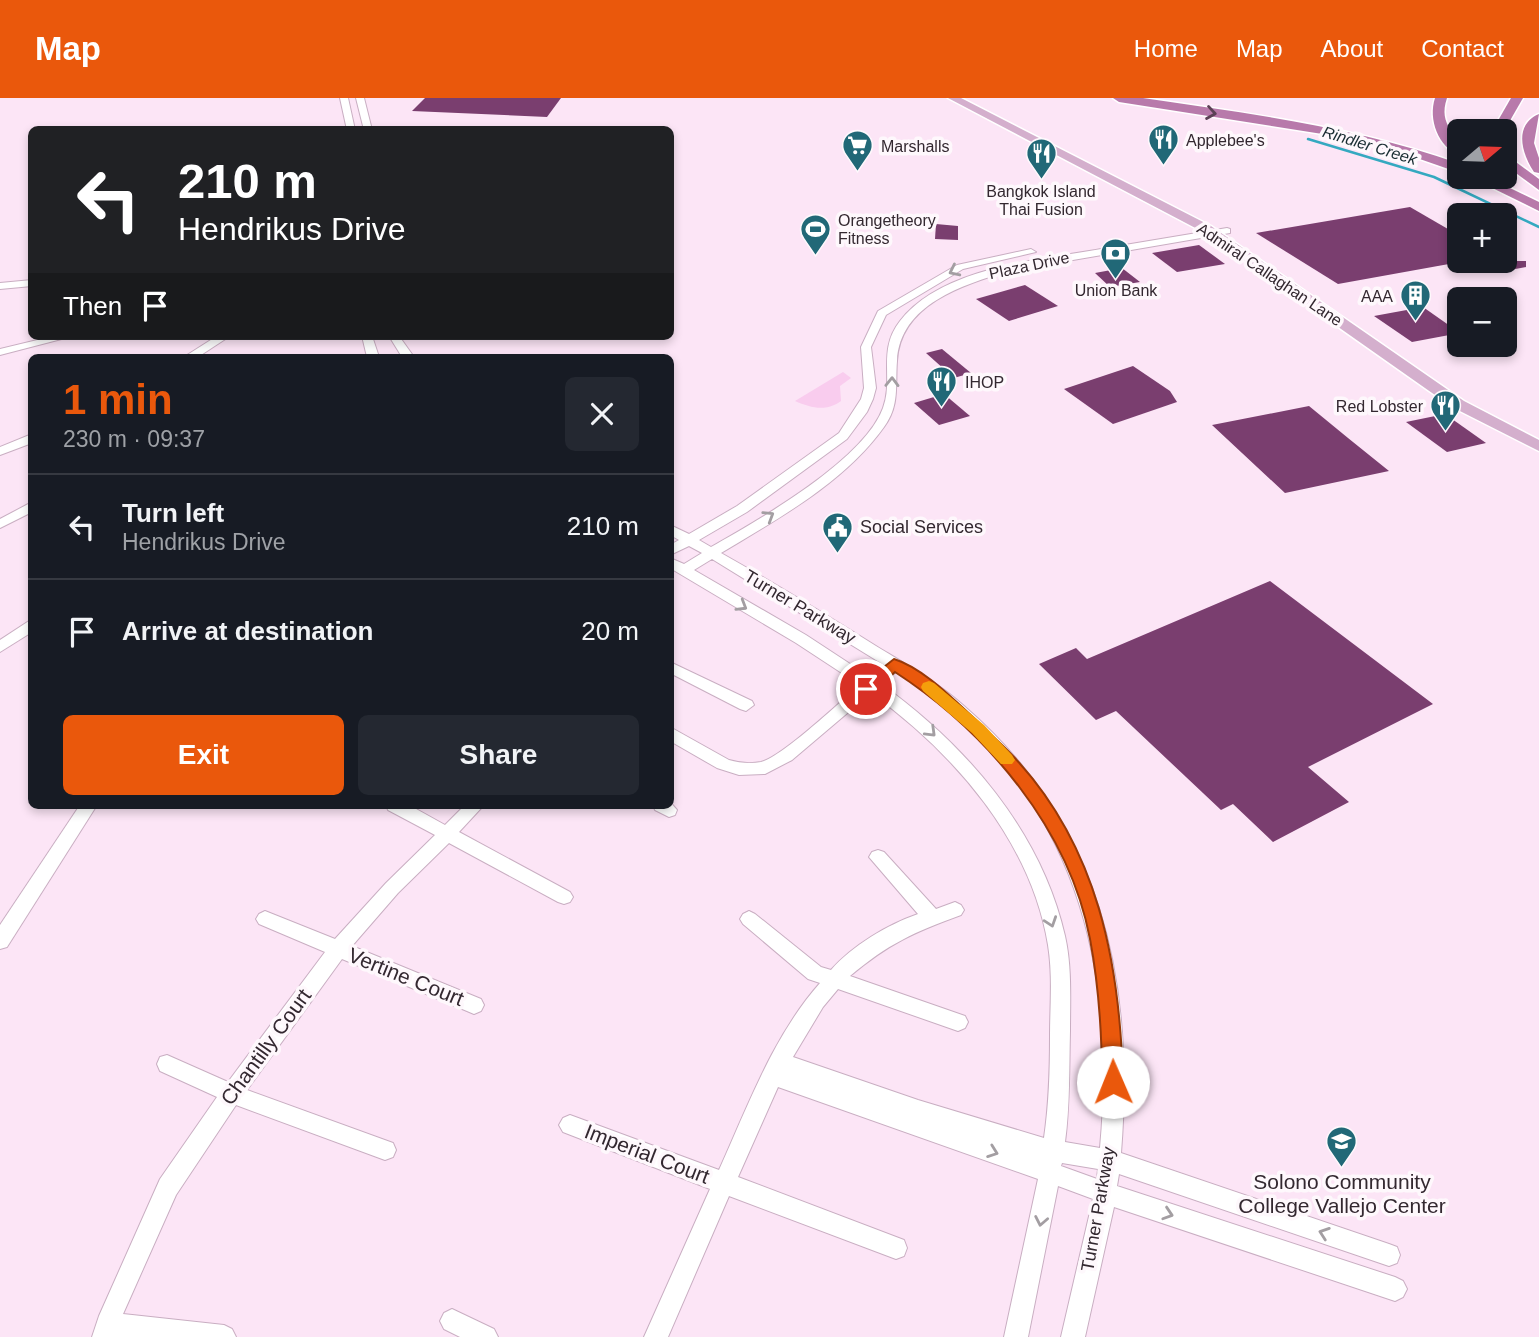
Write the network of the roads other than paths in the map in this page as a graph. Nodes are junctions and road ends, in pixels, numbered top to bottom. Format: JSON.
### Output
{"nodes":[{"id":1,"x":344,"y":98,"type":"edge"},
{"id":2,"x":360,"y":98,"type":"edge"},
{"id":3,"x":953,"y":98,"type":"edge"},
{"id":4,"x":969,"y":98,"type":"edge"},
{"id":5,"x":1119,"y":98,"type":"edge"},
{"id":6,"x":1441,"y":98,"type":"edge"},
{"id":7,"x":1517,"y":98,"type":"edge"},
{"id":8,"x":1539,"y":118,"type":"edge"},
{"id":9,"x":1505,"y":119,"type":"edge"},
{"id":10,"x":350,"y":126,"type":"edge"},
{"id":11,"x":367,"y":126,"type":"edge"},
{"id":12,"x":1447,"y":136,"type":"edge"},
{"id":13,"x":1447,"y":164,"type":"edge"},
{"id":14,"x":1517,"y":167,"type":"edge"},
{"id":15,"x":1539,"y":169,"type":"edge"},
{"id":16,"x":1539,"y":186,"type":"edge"},
{"id":17,"x":1502,"y":189,"type":"edge"},
{"id":18,"x":1516,"y":189,"type":"edge"},
{"id":19,"x":1539,"y":201,"type":"edge"},
{"id":20,"x":1539,"y":207,"type":"edge"},
{"id":21,"x":1214,"y":228,"type":"junction"},
{"id":22,"x":1057,"y":248,"type":"dead end"},
{"id":23,"x":1044,"y":250,"type":"dead end"},
{"id":24,"x":28,"y":283,"type":"edge"},
{"id":25,"x":0,"y":286,"type":"edge"},
{"id":26,"x":51,"y":340,"type":"edge"},
{"id":27,"x":218,"y":340,"type":"edge"},
{"id":28,"x":0,"y":352,"type":"edge"},
{"id":29,"x":195,"y":354,"type":"edge"},
{"id":30,"x":1539,"y":434,"type":"edge"},
{"id":31,"x":28,"y":440,"type":"edge"},
{"id":32,"x":1539,"y":446,"type":"edge"},
{"id":33,"x":0,"y":451,"type":"edge"},
{"id":34,"x":28,"y":508,"type":"edge"},
{"id":35,"x":0,"y":523,"type":"edge"},
{"id":36,"x":674,"y":531,"type":"edge"},
{"id":37,"x":689,"y":540,"type":"junction"},
{"id":38,"x":674,"y":549,"type":"edge"},
{"id":39,"x":711,"y":553,"type":"junction"},
{"id":40,"x":677,"y":566,"type":"edge"},
{"id":41,"x":28,"y":627,"type":"edge"},
{"id":42,"x":0,"y":647,"type":"edge"},
{"id":43,"x":894,"y":664,"type":"junction"},
{"id":44,"x":674,"y":669,"type":"edge"},
{"id":45,"x":870,"y":685,"type":"junction"},
{"id":46,"x":746,"y":705,"type":"dead end"},
{"id":47,"x":674,"y":735,"type":"edge"},
{"id":48,"x":86,"y":809,"type":"edge"},
{"id":49,"x":402,"y":809,"type":"edge"},
{"id":50,"x":472,"y":809,"type":"edge"},
{"id":51,"x":447,"y":833,"type":"junction"},
{"id":52,"x":878,"y":856,"type":"dead end"},
{"id":53,"x":564,"y":897,"type":"dead end"},
{"id":54,"x":955,"y":909,"type":"dead end"},
{"id":55,"x":931,"y":916,"type":"junction"},
{"id":56,"x":264,"y":919,"type":"dead end"},
{"id":57,"x":749,"y":919,"type":"dead end"},
{"id":58,"x":0,"y":941,"type":"edge"},
{"id":59,"x":338,"y":949,"type":"junction"},
{"id":60,"x":832,"y":980,"type":"junction"},
{"id":61,"x":474,"y":1005,"type":"dead end"},
{"id":62,"x":958,"y":1022,"type":"dead end"},
{"id":63,"x":167,"y":1064,"type":"dead end"},
{"id":64,"x":775,"y":1069,"type":"junction"},
{"id":65,"x":232,"y":1094,"type":"junction"},
{"id":66,"x":570,"y":1125,"type":"dead end"},
{"id":67,"x":385,"y":1150,"type":"dead end"},
{"id":68,"x":1110,"y":1160,"type":"junction"},
{"id":69,"x":1051,"y":1162,"type":"junction"},
{"id":70,"x":724,"y":1183,"type":"junction"},
{"id":71,"x":1104,"y":1192,"type":"junction"},
{"id":72,"x":895,"y":1248,"type":"dead end"},
{"id":73,"x":1389,"y":1255,"type":"dead end"},
{"id":74,"x":1395,"y":1289,"type":"dead end"},
{"id":75,"x":452,"y":1321,"type":"dead end"},
{"id":76,"x":103,"y":1333,"type":"edge"},
{"id":77,"x":225,"y":1337,"type":"edge"},
{"id":78,"x":486,"y":1337,"type":"edge"},
{"id":79,"x":656,"y":1337,"type":"edge"},
{"id":80,"x":1016,"y":1337,"type":"edge"},
{"id":81,"x":1073,"y":1337,"type":"edge"}],
"edges":[{"from":1,"to":10,"type":"street"},
{"from":2,"to":11,"type":"street"},
{"from":3,"to":21,"type":"main road","name":"Admiral Callaghan Lane"},
{"from":4,"to":21,"type":"main road","name":"Admiral Callaghan Lane"},
{"from":5,"to":13,"type":"highway","one_way":true},
{"from":6,"to":12,"type":"highway"},
{"from":7,"to":9,"type":"highway"},
{"from":8,"to":15,"type":"highway"},
{"from":14,"to":16,"type":"highway"},
{"from":17,"to":20,"type":"highway"},
{"from":18,"to":19,"type":"highway"},
{"from":21,"to":22,"type":"street","name":"Plaza Drive"},
{"from":21,"to":30,"type":"main road","name":"Admiral Callaghan Lane"},
{"from":21,"to":32,"type":"main road","name":"Admiral Callaghan Lane"},
{"from":39,"to":21,"type":"street","name":"Plaza Drive","one_way":true},
{"from":23,"to":37,"type":"street","name":"Plaza Drive","one_way":true},
{"from":24,"to":25,"type":"street"},
{"from":26,"to":28,"type":"street"},
{"from":27,"to":29,"type":"street"},
{"from":31,"to":33,"type":"street"},
{"from":34,"to":35,"type":"street"},
{"from":36,"to":37,"type":"street","name":"Turner Parkway"},
{"from":37,"to":38,"type":"street","name":"Plaza Drive"},
{"from":37,"to":39,"type":"street","name":"Turner Parkway"},
{"from":39,"to":40,"type":"street","name":"Plaza Drive"},
{"from":39,"to":43,"type":"street","name":"Turner Parkway"},
{"from":40,"to":45,"type":"street","name":"Turner Parkway","one_way":true},
{"from":41,"to":42,"type":"street"},
{"from":43,"to":45,"type":"street"},
{"from":43,"to":68,"type":"street","name":"Turner Parkway"},
{"from":44,"to":46,"type":"street"},
{"from":45,"to":47,"type":"street"},
{"from":45,"to":69,"type":"street","name":"Turner Parkway","one_way":true},
{"from":48,"to":58,"type":"street"},
{"from":49,"to":51,"type":"street"},
{"from":50,"to":51,"type":"street","name":"Chantilly Court"},
{"from":51,"to":53,"type":"street"},
{"from":51,"to":59,"type":"street","name":"Chantilly Court"},
{"from":52,"to":55,"type":"street"},
{"from":54,"to":55,"type":"street"},
{"from":55,"to":60,"type":"street"},
{"from":56,"to":59,"type":"street","name":"Vertine Court"},
{"from":57,"to":60,"type":"street"},
{"from":59,"to":61,"type":"street","name":"Vertine Court"},
{"from":59,"to":65,"type":"street","name":"Chantilly Court"},
{"from":60,"to":62,"type":"street"},
{"from":60,"to":64,"type":"street"},
{"from":63,"to":65,"type":"street"},
{"from":64,"to":69,"type":"street"},
{"from":64,"to":70,"type":"street"},
{"from":65,"to":67,"type":"street"},
{"from":65,"to":76,"type":"street","name":"Chantilly Court"},
{"from":66,"to":70,"type":"street","name":"Imperial Court"},
{"from":68,"to":69,"type":"street"},
{"from":68,"to":71,"type":"street","name":"Turner Parkway"},
{"from":73,"to":68,"type":"street","one_way":true},
{"from":69,"to":71,"type":"street"},
{"from":69,"to":80,"type":"street","name":"Turner Parkway","one_way":true},
{"from":70,"to":72,"type":"street","name":"Imperial Court"},
{"from":70,"to":79,"type":"street"},
{"from":71,"to":74,"type":"street","one_way":true},
{"from":71,"to":81,"type":"street","name":"Turner Parkway"},
{"from":75,"to":78,"type":"street"},
{"from":76,"to":77,"type":"street"}]}
